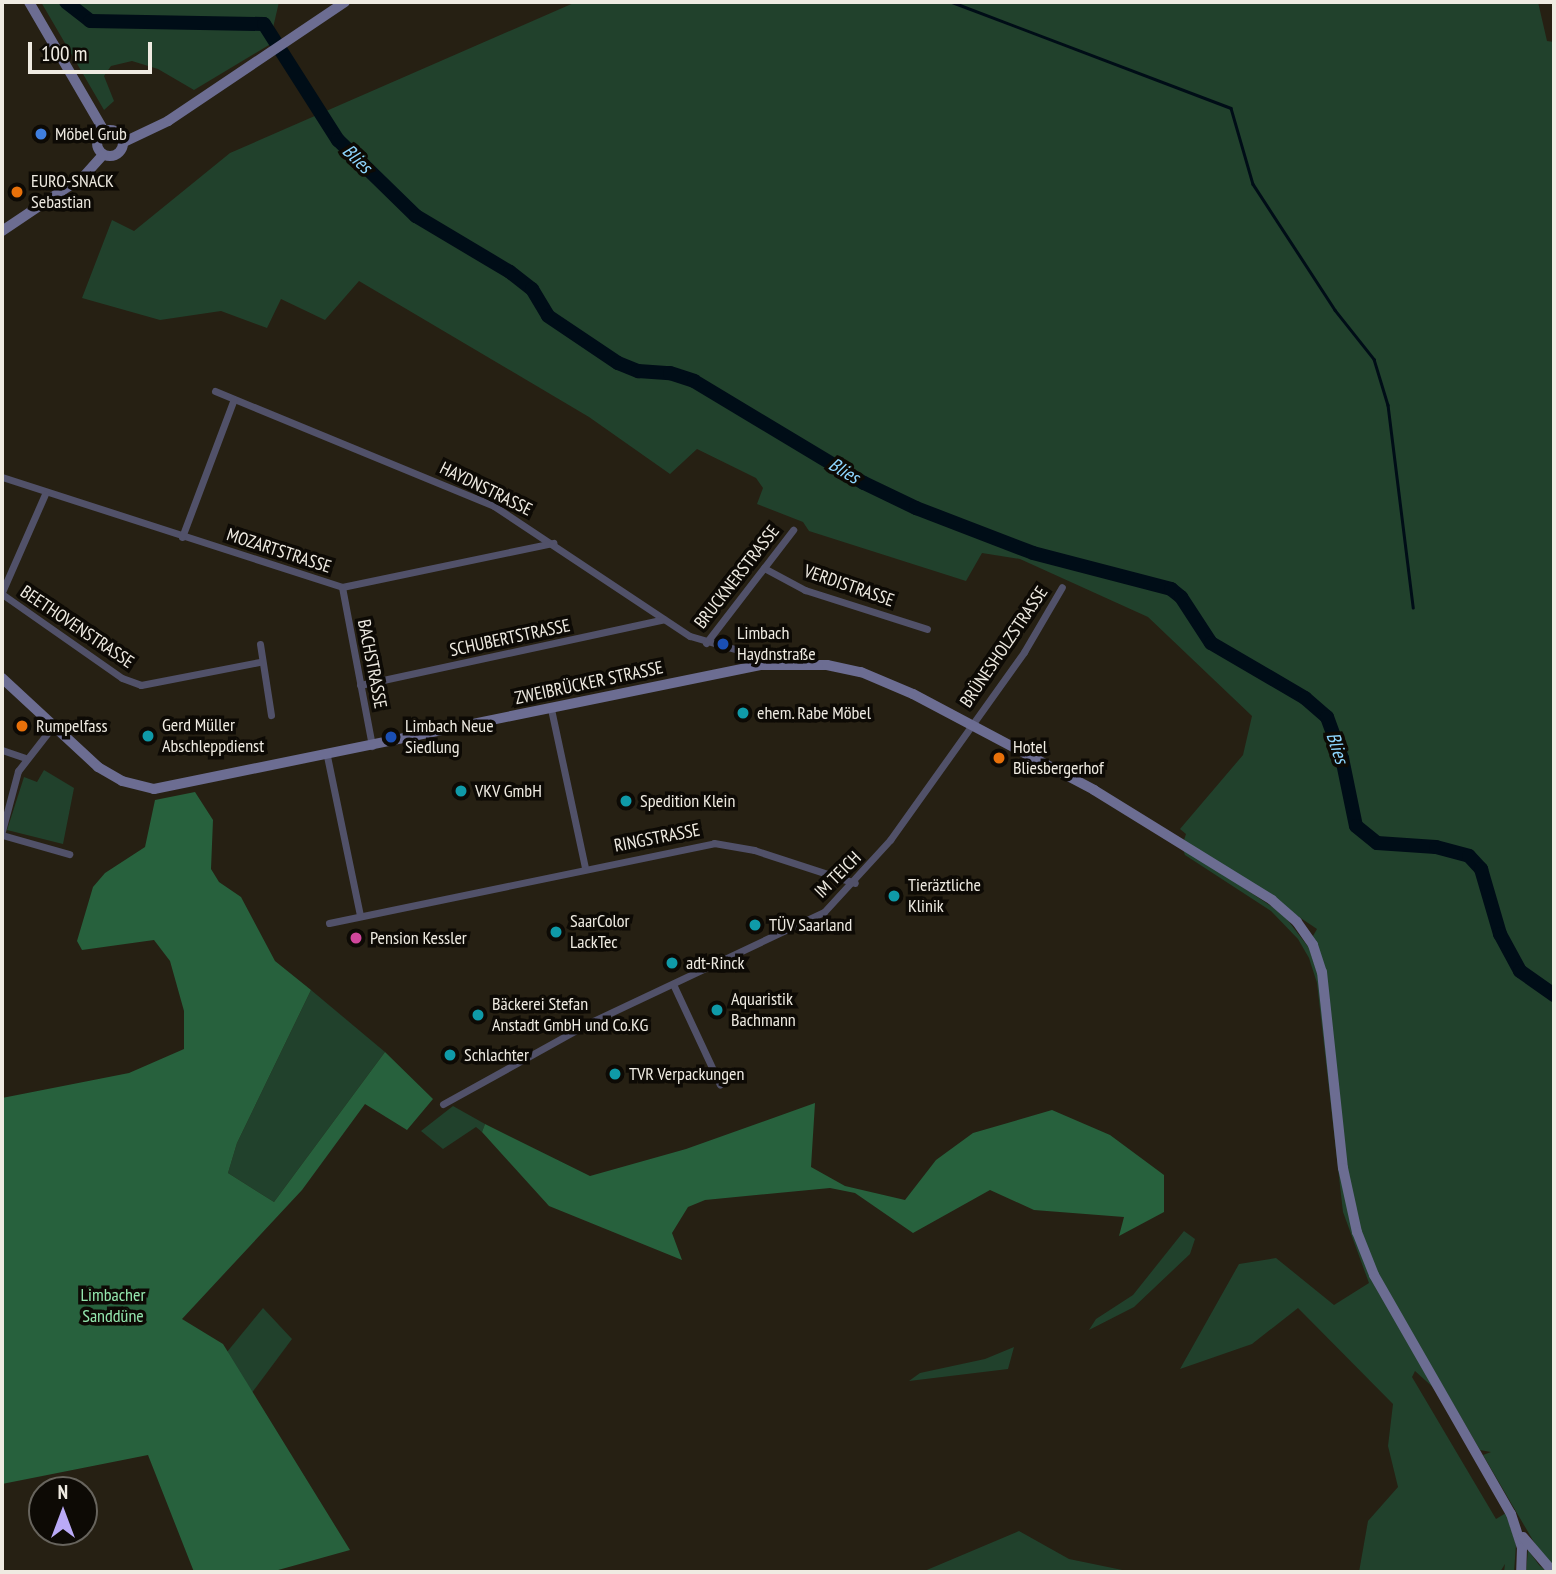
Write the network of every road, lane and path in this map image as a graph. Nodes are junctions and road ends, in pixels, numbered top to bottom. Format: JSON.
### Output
{"nodes":[{"id":1,"x":29,"y":2,"type":"edge"},
{"id":2,"x":345,"y":2,"type":"edge"},
{"id":3,"x":104,"y":131,"type":"junction"},
{"id":4,"x":124,"y":142,"type":"junction"},
{"id":5,"x":103,"y":155,"type":"junction"},
{"id":6,"x":2,"y":231,"type":"edge"},
{"id":7,"x":215,"y":391,"type":"dead end"},
{"id":8,"x":233,"y":399,"type":"junction"},
{"id":9,"x":2,"y":477,"type":"edge"},
{"id":10,"x":46,"y":495,"type":"junction"},
{"id":11,"x":793,"y":530,"type":"dead end"},
{"id":12,"x":182,"y":537,"type":"junction"},
{"id":13,"x":553,"y":543,"type":"junction"},
{"id":14,"x":764,"y":569,"type":"junction"},
{"id":15,"x":342,"y":587,"type":"junction"},
{"id":16,"x":1062,"y":587,"type":"dead end"},
{"id":17,"x":2,"y":593,"type":"edge"},
{"id":18,"x":664,"y":619,"type":"junction"},
{"id":19,"x":927,"y":628,"type":"dead end"},
{"id":20,"x":706,"y":643,"type":"junction"},
{"id":21,"x":260,"y":644,"type":"dead end"},
{"id":22,"x":260,"y":662,"type":"junction"},
{"id":23,"x":761,"y":665,"type":"junction"},
{"id":24,"x":2,"y":678,"type":"edge"},
{"id":25,"x":360,"y":685,"type":"junction"},
{"id":26,"x":551,"y":709,"type":"junction"},
{"id":27,"x":271,"y":715,"type":"dead end"},
{"id":28,"x":971,"y":724,"type":"junction"},
{"id":29,"x":53,"y":726,"type":"junction"},
{"id":30,"x":372,"y":746,"type":"junction"},
{"id":31,"x":2,"y":750,"type":"edge"},
{"id":32,"x":327,"y":756,"type":"junction"},
{"id":33,"x":25,"y":758,"type":"junction"},
{"id":34,"x":2,"y":833,"type":"edge"},
{"id":35,"x":69,"y":854,"type":"dead end"},
{"id":36,"x":585,"y":868,"type":"junction"},
{"id":37,"x":855,"y":883,"type":"junction"},
{"id":38,"x":360,"y":916,"type":"junction"},
{"id":39,"x":329,"y":923,"type":"dead end"},
{"id":40,"x":673,"y":984,"type":"junction"},
{"id":41,"x":720,"y":1085,"type":"dead end"},
{"id":42,"x":443,"y":1104,"type":"dead end"},
{"id":43,"x":1519,"y":1532,"type":"junction"},
{"id":44,"x":1521,"y":1572,"type":"edge"},
{"id":45,"x":1553,"y":1572,"type":"edge"}],
"edges":[{"from":1,"to":3,"type":"street"},
{"from":2,"to":4,"type":"street"},
{"from":3,"to":4,"type":"street"},
{"from":3,"to":5,"type":"street"},
{"from":4,"to":5,"type":"street"},
{"from":5,"to":6,"type":"street"},
{"from":7,"to":8,"type":"street","name":"HAYDNSTRASSE"},
{"from":8,"to":12,"type":"street"},
{"from":8,"to":13,"type":"street","name":"HAYDNSTRASSE"},
{"from":9,"to":10,"type":"street","name":"MOZARTSTRASSE"},
{"from":10,"to":12,"type":"street","name":"MOZARTSTRASSE"},
{"from":10,"to":17,"type":"street"},
{"from":11,"to":14,"type":"street","name":"BRUCKNERSTRASSE"},
{"from":12,"to":15,"type":"street","name":"MOZARTSTRASSE"},
{"from":13,"to":15,"type":"street","name":"MOZARTSTRASSE"},
{"from":13,"to":18,"type":"street","name":"HAYDNSTRASSE"},
{"from":14,"to":19,"type":"street","name":"VERDISTRASSE"},
{"from":14,"to":20,"type":"street","name":"BRUCKNERSTRASSE"},
{"from":15,"to":25,"type":"street","name":"BACHSTRASSE"},
{"from":16,"to":28,"type":"street","name":"BRÜNESHOLZSTRASSE"},
{"from":17,"to":22,"type":"street","name":"BEETHOVENSTRASSE"},
{"from":18,"to":20,"type":"street","name":"HAYDNSTRASSE"},
{"from":18,"to":25,"type":"street","name":"SCHUBERTSTRASSE"},
{"from":20,"to":23,"type":"street","name":"HAYDNSTRASSE"},
{"from":21,"to":22,"type":"street"},
{"from":22,"to":27,"type":"street"},
{"from":23,"to":26,"type":"street","name":"ZWEIBRÜCKER STRASSE"},
{"from":23,"to":28,"type":"street","name":"ZWEIBRÜCKER STRASSE"},
{"from":24,"to":29,"type":"street","name":"ZWEIBRÜCKER STRASSE"},
{"from":25,"to":30,"type":"street","name":"BACHSTRASSE"},
{"from":26,"to":30,"type":"street","name":"ZWEIBRÜCKER STRASSE"},
{"from":26,"to":36,"type":"street"},
{"from":28,"to":37,"type":"street","name":"IM TEICH"},
{"from":28,"to":43,"type":"street","name":"ZWEIBRÜCKER STRASSE"},
{"from":29,"to":32,"type":"street","name":"ZWEIBRÜCKER STRASSE"},
{"from":29,"to":33,"type":"street"},
{"from":30,"to":32,"type":"street","name":"ZWEIBRÜCKER STRASSE"},
{"from":31,"to":33,"type":"street"},
{"from":32,"to":38,"type":"street"},
{"from":33,"to":34,"type":"street"},
{"from":34,"to":35,"type":"street"},
{"from":36,"to":37,"type":"street","name":"RINGSTRASSE"},
{"from":36,"to":38,"type":"street","name":"RINGSTRASSE"},
{"from":37,"to":40,"type":"street","name":"IM TEICH"},
{"from":38,"to":39,"type":"street","name":"RINGSTRASSE"},
{"from":40,"to":41,"type":"street"},
{"from":40,"to":42,"type":"street","name":"IM TEICH"},
{"from":43,"to":44,"type":"street"},
{"from":43,"to":45,"type":"street","name":"ZWEIBRÜCKER STRASSE"}]}
